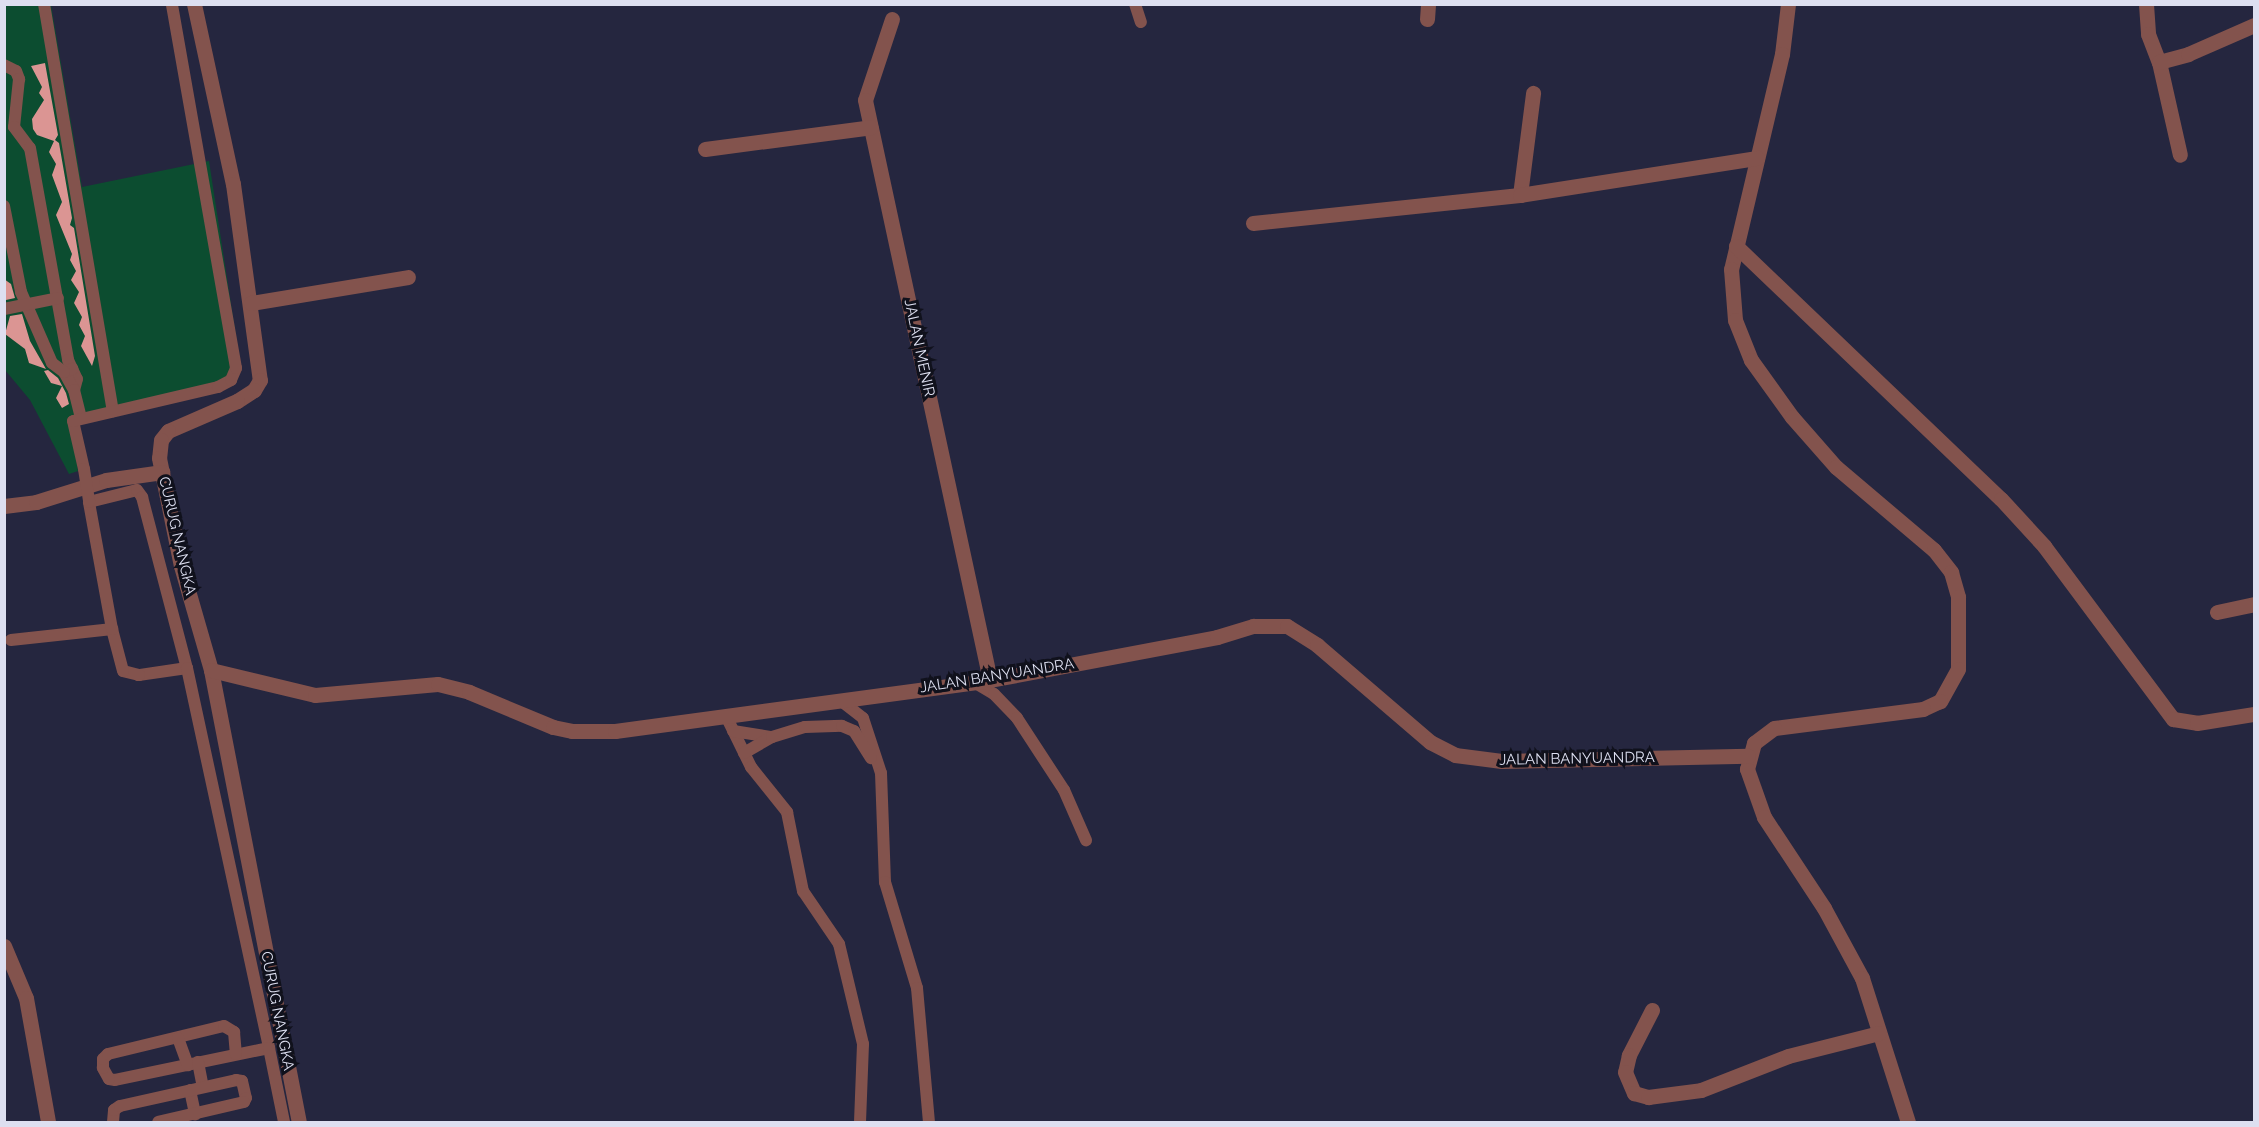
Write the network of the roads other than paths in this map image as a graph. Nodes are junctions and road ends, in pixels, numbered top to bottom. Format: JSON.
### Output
{"nodes":[{"id":1,"x":44,"y":4,"type":"edge"},
{"id":2,"x":172,"y":4,"type":"edge"},
{"id":3,"x":194,"y":4,"type":"edge"},
{"id":4,"x":1135,"y":4,"type":"edge"},
{"id":5,"x":1788,"y":4,"type":"edge"},
{"id":6,"x":2146,"y":4,"type":"edge"},
{"id":7,"x":892,"y":19,"type":"dead end"},
{"id":8,"x":1141,"y":22,"type":"dead end"},
{"id":9,"x":2254,"y":25,"type":"edge"},
{"id":10,"x":2159,"y":62,"type":"junction"},
{"id":11,"x":4,"y":65,"type":"edge"},
{"id":12,"x":1533,"y":93,"type":"dead end"},
{"id":13,"x":870,"y":127,"type":"junction"},
{"id":14,"x":705,"y":148,"type":"dead end"},
{"id":15,"x":2181,"y":155,"type":"dead end"},
{"id":16,"x":1757,"y":158,"type":"junction"},
{"id":17,"x":1520,"y":195,"type":"junction"},
{"id":18,"x":4,"y":206,"type":"edge"},
{"id":19,"x":1253,"y":223,"type":"dead end"},
{"id":20,"x":1736,"y":246,"type":"junction"},
{"id":21,"x":408,"y":277,"type":"dead end"},
{"id":22,"x":58,"y":298,"type":"junction"},
{"id":23,"x":251,"y":303,"type":"junction"},
{"id":24,"x":25,"y":304,"type":"junction"},
{"id":25,"x":4,"y":309,"type":"edge"},
{"id":26,"x":68,"y":371,"type":"junction"},
{"id":27,"x":113,"y":411,"type":"junction"},
{"id":28,"x":81,"y":418,"type":"junction"},
{"id":29,"x":162,"y":472,"type":"junction"},
{"id":30,"x":6,"y":502,"type":"edge"},
{"id":31,"x":89,"y":502,"type":"junction"},
{"id":32,"x":2254,"y":604,"type":"edge"},
{"id":33,"x":2217,"y":612,"type":"dead end"},
{"id":34,"x":112,"y":629,"type":"junction"},
{"id":35,"x":11,"y":640,"type":"dead end"},
{"id":36,"x":187,"y":668,"type":"junction"},
{"id":37,"x":212,"y":670,"type":"junction"},
{"id":38,"x":990,"y":680,"type":"junction"},
{"id":39,"x":974,"y":682,"type":"junction"},
{"id":40,"x":840,"y":700,"type":"junction"},
{"id":41,"x":2254,"y":714,"type":"edge"},
{"id":42,"x":730,"y":725,"type":"junction"},
{"id":43,"x":772,"y":736,"type":"junction"},
{"id":44,"x":744,"y":753,"type":"junction"},
{"id":45,"x":1748,"y":756,"type":"junction"},
{"id":46,"x":881,"y":772,"type":"junction"},
{"id":47,"x":1086,"y":840,"type":"dead end"},
{"id":48,"x":4,"y":946,"type":"edge"},
{"id":49,"x":1652,"y":1010,"type":"dead end"},
{"id":50,"x":1879,"y":1034,"type":"junction"},
{"id":51,"x":178,"y":1038,"type":"junction"},
{"id":52,"x":269,"y":1048,"type":"junction"},
{"id":53,"x":236,"y":1054,"type":"junction"},
{"id":54,"x":193,"y":1064,"type":"junction"},
{"id":55,"x":203,"y":1087,"type":"junction"},
{"id":56,"x":190,"y":1090,"type":"junction"},
{"id":57,"x":195,"y":1114,"type":"junction"},
{"id":58,"x":48,"y":1122,"type":"edge"},
{"id":59,"x":113,"y":1122,"type":"edge"},
{"id":60,"x":158,"y":1122,"type":"edge"},
{"id":61,"x":284,"y":1122,"type":"edge"},
{"id":62,"x":299,"y":1122,"type":"edge"},
{"id":63,"x":860,"y":1122,"type":"edge"},
{"id":64,"x":928,"y":1122,"type":"edge"},
{"id":65,"x":1908,"y":1122,"type":"edge"}],
"edges":[{"from":1,"to":27,"type":"lane"},
{"from":2,"to":27,"type":"lane"},
{"from":3,"to":23,"type":"street","name":"CURUG NANGKA"},
{"from":4,"to":8,"type":"lane"},
{"from":5,"to":16,"type":"street"},
{"from":6,"to":10,"type":"street"},
{"from":7,"to":13,"type":"street","name":"JALAN MENIR"},
{"from":9,"to":10,"type":"street"},
{"from":10,"to":15,"type":"street"},
{"from":11,"to":22,"type":"lane"},
{"from":12,"to":17,"type":"street"},
{"from":13,"to":14,"type":"street"},
{"from":13,"to":38,"type":"street","name":"JALAN MENIR"},
{"from":16,"to":17,"type":"street"},
{"from":16,"to":20,"type":"street"},
{"from":17,"to":19,"type":"street"},
{"from":18,"to":24,"type":"lane"},
{"from":20,"to":41,"type":"street"},
{"from":20,"to":45,"type":"street"},
{"from":21,"to":23,"type":"street"},
{"from":22,"to":24,"type":"lane"},
{"from":22,"to":26,"type":"lane"},
{"from":23,"to":29,"type":"street","name":"CURUG NANGKA"},
{"from":24,"to":25,"type":"lane"},
{"from":24,"to":26,"type":"lane"},
{"from":26,"to":28,"type":"lane"},
{"from":27,"to":28,"type":"lane"},
{"from":28,"to":31,"type":"lane","bridge":true},
{"from":29,"to":30,"type":"street"},
{"from":29,"to":37,"type":"street","name":"CURUG NANGKA"},
{"from":31,"to":34,"type":"lane"},
{"from":31,"to":36,"type":"lane"},
{"from":32,"to":33,"type":"street"},
{"from":34,"to":35,"type":"lane"},
{"from":34,"to":36,"type":"lane"},
{"from":36,"to":52,"type":"lane"},
{"from":37,"to":42,"type":"street","name":"JALAN BANYUANDRA"},
{"from":37,"to":62,"type":"street","name":"CURUG NANGKA"},
{"from":38,"to":39,"type":"street","name":"JALAN BANYUANDRA"},
{"from":38,"to":45,"type":"street","name":"JALAN BANYUANDRA"},
{"from":39,"to":40,"type":"street","name":"JALAN BANYUANDRA"},
{"from":39,"to":47,"type":"lane"},
{"from":40,"to":42,"type":"street","name":"JALAN BANYUANDRA"},
{"from":40,"to":46,"type":"lane"},
{"from":42,"to":43,"type":"lane"},
{"from":42,"to":44,"type":"lane"},
{"from":43,"to":44,"type":"lane"},
{"from":43,"to":46,"type":"lane"},
{"from":44,"to":63,"type":"lane"},
{"from":45,"to":50,"type":"street"},
{"from":46,"to":64,"type":"lane"},
{"from":48,"to":58,"type":"street"},
{"from":49,"to":50,"type":"street"},
{"from":50,"to":65,"type":"street"},
{"from":51,"to":53,"type":"lane"},
{"from":51,"to":54,"type":"lane"},
{"from":51,"to":54,"type":"lane"},
{"from":52,"to":53,"type":"lane"},
{"from":52,"to":61,"type":"lane"},
{"from":53,"to":54,"type":"lane"},
{"from":54,"to":55,"type":"lane"},
{"from":55,"to":56,"type":"lane"},
{"from":55,"to":57,"type":"lane"},
{"from":56,"to":57,"type":"lane"},
{"from":56,"to":59,"type":"lane"},
{"from":57,"to":60,"type":"lane"}]}
